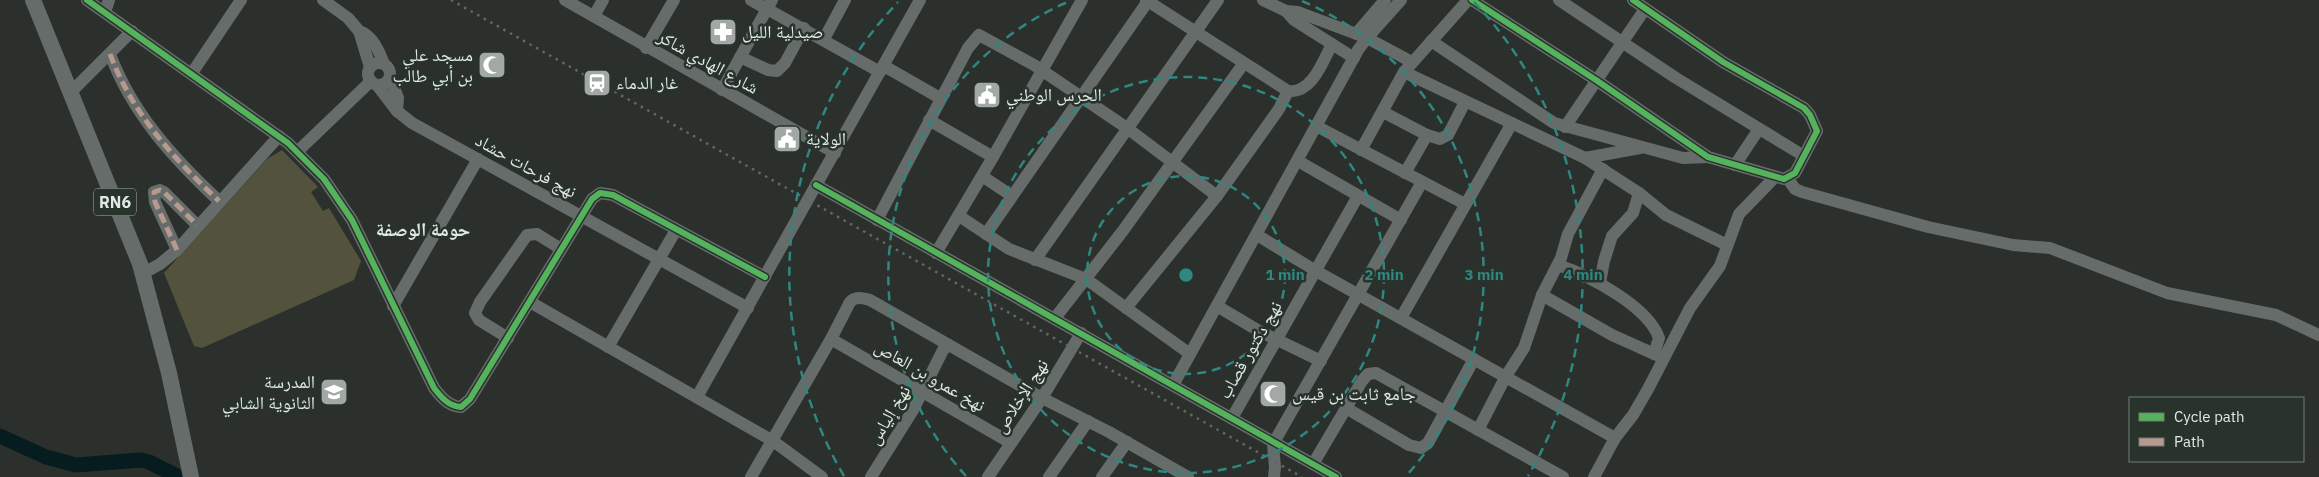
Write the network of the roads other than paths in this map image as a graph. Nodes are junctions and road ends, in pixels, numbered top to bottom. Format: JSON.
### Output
{"nodes":[{"id":1,"x":33,"y":0,"type":"edge"},
{"id":2,"x":88,"y":0,"type":"edge"},
{"id":3,"x":241,"y":0,"type":"edge"},
{"id":4,"x":324,"y":0,"type":"edge"},
{"id":5,"x":566,"y":0,"type":"edge"},
{"id":6,"x":603,"y":0,"type":"edge"},
{"id":7,"x":674,"y":0,"type":"edge"},
{"id":8,"x":751,"y":0,"type":"edge"},
{"id":9,"x":845,"y":0,"type":"edge"},
{"id":10,"x":920,"y":0,"type":"edge"},
{"id":11,"x":1218,"y":0,"type":"edge"},
{"id":12,"x":1263,"y":0,"type":"edge"},
{"id":13,"x":1385,"y":0,"type":"edge"},
{"id":14,"x":1401,"y":0,"type":"edge"},
{"id":15,"x":1468,"y":0,"type":"edge"},
{"id":16,"x":1472,"y":0,"type":"edge"},
{"id":17,"x":1559,"y":0,"type":"edge"},
{"id":18,"x":1633,"y":0,"type":"edge"},
{"id":19,"x":1147,"y":1,"type":"edge"},
{"id":20,"x":1077,"y":2,"type":"edge"},
{"id":21,"x":769,"y":4,"type":"edge"},
{"id":22,"x":107,"y":6,"type":"edge"},
{"id":23,"x":1284,"y":6,"type":"edge"},
{"id":24,"x":1645,"y":9,"type":"junction"},
{"id":25,"x":594,"y":16,"type":"junction"},
{"id":26,"x":804,"y":28,"type":"junction"},
{"id":27,"x":359,"y":31,"type":"junction"},
{"id":28,"x":132,"y":32,"type":"junction"},
{"id":29,"x":1196,"y":32,"type":"junction"},
{"id":30,"x":1361,"y":36,"type":"junction"},
{"id":31,"x":824,"y":39,"type":"junction"},
{"id":32,"x":1431,"y":41,"type":"junction"},
{"id":33,"x":1622,"y":42,"type":"junction"},
{"id":34,"x":1332,"y":44,"type":"junction"},
{"id":35,"x":646,"y":48,"type":"junction"},
{"id":36,"x":110,"y":54,"type":"junction"},
{"id":37,"x":740,"y":57,"type":"junction"},
{"id":38,"x":1354,"y":58,"type":"junction"},
{"id":39,"x":1244,"y":63,"type":"junction"},
{"id":40,"x":384,"y":64,"type":"junction"},
{"id":41,"x":370,"y":67,"type":"junction"},
{"id":42,"x":1408,"y":67,"type":"junction"},
{"id":43,"x":882,"y":69,"type":"junction"},
{"id":44,"x":1043,"y":71,"type":"junction"},
{"id":45,"x":192,"y":73,"type":"junction"},
{"id":46,"x":390,"y":77,"type":"junction"},
{"id":47,"x":1596,"y":80,"type":"junction"},
{"id":48,"x":374,"y":83,"type":"junction"},
{"id":49,"x":722,"y":90,"type":"junction"},
{"id":50,"x":1288,"y":91,"type":"junction"},
{"id":51,"x":70,"y":92,"type":"junction"},
{"id":52,"x":940,"y":98,"type":"junction"},
{"id":53,"x":1082,"y":98,"type":"junction"},
{"id":54,"x":1465,"y":102,"type":"junction"},
{"id":55,"x":397,"y":111,"type":"junction"},
{"id":56,"x":1383,"y":112,"type":"junction"},
{"id":57,"x":929,"y":120,"type":"junction"},
{"id":58,"x":1512,"y":123,"type":"junction"},
{"id":59,"x":1318,"y":127,"type":"junction"},
{"id":60,"x":1565,"y":127,"type":"junction"},
{"id":61,"x":1127,"y":128,"type":"junction"},
{"id":62,"x":1759,"y":129,"type":"junction"},
{"id":63,"x":1426,"y":135,"type":"junction"},
{"id":64,"x":278,"y":136,"type":"junction"},
{"id":65,"x":1645,"y":147,"type":"junction"},
{"id":66,"x":1361,"y":150,"type":"junction"},
{"id":67,"x":298,"y":152,"type":"junction"},
{"id":68,"x":835,"y":153,"type":"junction"},
{"id":69,"x":1804,"y":156,"type":"junction"},
{"id":70,"x":994,"y":157,"type":"junction"},
{"id":71,"x":1708,"y":157,"type":"junction"},
{"id":72,"x":1585,"y":158,"type":"junction"},
{"id":73,"x":478,"y":159,"type":"junction"},
{"id":74,"x":1172,"y":162,"type":"junction"},
{"id":75,"x":1298,"y":162,"type":"junction"},
{"id":76,"x":1735,"y":165,"type":"junction"},
{"id":77,"x":1603,"y":169,"type":"junction"},
{"id":78,"x":1405,"y":173,"type":"junction"},
{"id":79,"x":982,"y":176,"type":"junction"},
{"id":80,"x":1775,"y":177,"type":"junction"},
{"id":81,"x":1788,"y":178,"type":"junction"},
{"id":82,"x":1422,"y":182,"type":"junction"},
{"id":83,"x":816,"y":185,"type":"junction"},
{"id":84,"x":1639,"y":193,"type":"junction"},
{"id":85,"x":1012,"y":196,"type":"junction"},
{"id":86,"x":1217,"y":196,"type":"junction"},
{"id":87,"x":1358,"y":196,"type":"junction"},
{"id":88,"x":219,"y":201,"type":"junction"},
{"id":89,"x":1465,"y":204,"type":"junction"},
{"id":90,"x":582,"y":216,"type":"junction"},
{"id":91,"x":958,"y":216,"type":"junction"},
{"id":92,"x":877,"y":220,"type":"junction"},
{"id":93,"x":1402,"y":220,"type":"junction"},
{"id":94,"x":198,"y":225,"type":"junction"},
{"id":95,"x":676,"y":230,"type":"junction"},
{"id":96,"x":986,"y":234,"type":"junction"},
{"id":97,"x":1257,"y":235,"type":"junction"},
{"id":98,"x":1727,"y":245,"type":"junction"},
{"id":99,"x":561,"y":249,"type":"junction"},
{"id":100,"x":177,"y":250,"type":"junction"},
{"id":101,"x":936,"y":253,"type":"junction"},
{"id":102,"x":658,"y":260,"type":"junction"},
{"id":103,"x":1035,"y":260,"type":"junction"},
{"id":104,"x":1558,"y":265,"type":"junction"},
{"id":105,"x":1316,"y":271,"type":"junction"},
{"id":106,"x":142,"y":274,"type":"junction"},
{"id":107,"x":765,"y":278,"type":"junction"},
{"id":108,"x":1086,"y":279,"type":"junction"},
{"id":109,"x":1600,"y":283,"type":"junction"},
{"id":110,"x":1359,"y":295,"type":"junction"},
{"id":111,"x":1542,"y":295,"type":"junction"},
{"id":112,"x":530,"y":302,"type":"junction"},
{"id":113,"x":393,"y":306,"type":"junction"},
{"id":114,"x":1217,"y":306,"type":"junction"},
{"id":115,"x":748,"y":308,"type":"junction"},
{"id":116,"x":1126,"y":308,"type":"junction"},
{"id":117,"x":1055,"y":318,"type":"junction"},
{"id":118,"x":1401,"y":318,"type":"junction"},
{"id":119,"x":1081,"y":333,"type":"junction"},
{"id":120,"x":2319,"y":336,"type":"edge"},
{"id":121,"x":508,"y":338,"type":"junction"},
{"id":122,"x":1277,"y":338,"type":"junction"},
{"id":123,"x":831,"y":339,"type":"junction"},
{"id":124,"x":949,"y":345,"type":"junction"},
{"id":125,"x":608,"y":347,"type":"junction"},
{"id":126,"x":1190,"y":354,"type":"junction"},
{"id":127,"x":1659,"y":356,"type":"junction"},
{"id":128,"x":1474,"y":359,"type":"junction"},
{"id":129,"x":1321,"y":360,"type":"junction"},
{"id":130,"x":1506,"y":376,"type":"junction"},
{"id":131,"x":1173,"y":385,"type":"junction"},
{"id":132,"x":924,"y":392,"type":"junction"},
{"id":133,"x":697,"y":397,"type":"junction"},
{"id":134,"x":1042,"y":398,"type":"junction"},
{"id":135,"x":1346,"y":408,"type":"junction"},
{"id":136,"x":1445,"y":412,"type":"junction"},
{"id":137,"x":1232,"y":418,"type":"junction"},
{"id":138,"x":1088,"y":421,"type":"junction"},
{"id":139,"x":1478,"y":430,"type":"junction"},
{"id":140,"x":1615,"y":438,"type":"junction"},
{"id":141,"x":773,"y":441,"type":"junction"},
{"id":142,"x":1011,"y":442,"type":"junction"},
{"id":143,"x":1127,"y":442,"type":"junction"},
{"id":144,"x":1274,"y":442,"type":"junction"},
{"id":145,"x":1313,"y":464,"type":"junction"},
{"id":146,"x":191,"y":477,"type":"edge"},
{"id":147,"x":751,"y":477,"type":"edge"},
{"id":148,"x":822,"y":477,"type":"edge"},
{"id":149,"x":871,"y":477,"type":"edge"},
{"id":150,"x":988,"y":477,"type":"edge"},
{"id":151,"x":1050,"y":477,"type":"edge"},
{"id":152,"x":1102,"y":477,"type":"edge"},
{"id":153,"x":1188,"y":477,"type":"edge"},
{"id":154,"x":1274,"y":477,"type":"edge"},
{"id":155,"x":1336,"y":477,"type":"edge"},
{"id":156,"x":1563,"y":477,"type":"edge"},
{"id":157,"x":1594,"y":477,"type":"edge"}],
"edges":[{"from":1,"to":51,"type":"main road","number":"RN6"},
{"from":2,"to":22,"type":"street"},
{"from":3,"to":45,"type":"street"},
{"from":4,"to":27,"type":"street"},
{"from":5,"to":25,"type":"street","name":"شارع الهادي شاكر"},
{"from":6,"to":25,"type":"street"},
{"from":7,"to":35,"type":"street"},
{"from":8,"to":21,"type":"street"},
{"from":9,"to":31,"type":"street"},
{"from":10,"to":43,"type":"street"},
{"from":11,"to":29,"type":"street"},
{"from":12,"to":23,"type":"street"},
{"from":13,"to":30,"type":"street"},
{"from":14,"to":30,"type":"street"},
{"from":15,"to":32,"type":"street"},
{"from":16,"to":47,"type":"street"},
{"from":17,"to":33,"type":"street"},
{"from":18,"to":24,"type":"street"},
{"from":19,"to":29,"type":"street"},
{"from":19,"to":53,"type":"street"},
{"from":20,"to":44,"type":"street"},
{"from":21,"to":26,"type":"street"},
{"from":21,"to":37,"type":"street"},
{"from":22,"to":28,"type":"street"},
{"from":23,"to":30,"type":"street"},
{"from":23,"to":34,"type":"street"},
{"from":24,"to":33,"type":"street"},
{"from":24,"to":69,"type":"street"},
{"from":25,"to":35,"type":"street","name":"شارع الهادي شاكر"},
{"from":26,"to":31,"type":"street"},
{"from":26,"to":37,"type":"street"},
{"from":27,"to":40,"type":"street"},
{"from":27,"to":41,"type":"street"},
{"from":28,"to":36,"type":"street"},
{"from":28,"to":45,"type":"street"},
{"from":29,"to":39,"type":"street"},
{"from":29,"to":61,"type":"street"},
{"from":30,"to":38,"type":"street"},
{"from":30,"to":42,"type":"street"},
{"from":31,"to":43,"type":"street"},
{"from":32,"to":42,"type":"street"},
{"from":32,"to":60,"type":"street"},
{"from":33,"to":47,"type":"street"},
{"from":33,"to":62,"type":"street"},
{"from":34,"to":38,"type":"street"},
{"from":34,"to":50,"type":"street"},
{"from":35,"to":49,"type":"street","name":"شارع الهادي شاكر"},
{"from":36,"to":51,"type":"street"},
{"from":36,"to":88,"type":"street"},
{"from":37,"to":49,"type":"street"},
{"from":38,"to":59,"type":"street"},
{"from":39,"to":50,"type":"street"},
{"from":39,"to":74,"type":"street"},
{"from":40,"to":41,"type":"street"},
{"from":40,"to":46,"type":"street"},
{"from":41,"to":48,"type":"street"},
{"from":42,"to":54,"type":"street"},
{"from":42,"to":56,"type":"street"},
{"from":43,"to":52,"type":"street"},
{"from":43,"to":68,"type":"street"},
{"from":44,"to":52,"type":"street"},
{"from":44,"to":53,"type":"street"},
{"from":44,"to":70,"type":"street"},
{"from":45,"to":64,"type":"street"},
{"from":46,"to":48,"type":"street"},
{"from":46,"to":55,"type":"street"},
{"from":47,"to":60,"type":"street"},
{"from":47,"to":71,"type":"street"},
{"from":48,"to":55,"type":"street","name":"نهج فرحات حشاد"},
{"from":48,"to":67,"type":"street"},
{"from":49,"to":68,"type":"street","name":"شارع الهادي شاكر"},
{"from":50,"to":86,"type":"street"},
{"from":51,"to":106,"type":"main road","number":"RN6"},
{"from":52,"to":57,"type":"street"},
{"from":53,"to":61,"type":"street"},
{"from":53,"to":85,"type":"street"},
{"from":54,"to":58,"type":"street"},
{"from":54,"to":63,"type":"street"},
{"from":55,"to":73,"type":"street","name":"نهج فرحات حشاد"},
{"from":56,"to":63,"type":"street"},
{"from":56,"to":66,"type":"street"},
{"from":57,"to":70,"type":"street"},
{"from":57,"to":92,"type":"street"},
{"from":58,"to":72,"type":"street"},
{"from":58,"to":89,"type":"street"},
{"from":59,"to":66,"type":"street"},
{"from":59,"to":75,"type":"street"},
{"from":60,"to":65,"type":"street"},
{"from":61,"to":74,"type":"street"},
{"from":61,"to":103,"type":"street"},
{"from":62,"to":69,"type":"street"},
{"from":62,"to":76,"type":"street"},
{"from":63,"to":78,"type":"street"},
{"from":64,"to":67,"type":"street"},
{"from":64,"to":88,"type":"street"},
{"from":65,"to":71,"type":"street"},
{"from":65,"to":72,"type":"street"},
{"from":66,"to":78,"type":"street"},
{"from":67,"to":113,"type":"street"},
{"from":68,"to":83,"type":"street"},
{"from":69,"to":81,"type":"street"},
{"from":70,"to":79,"type":"street"},
{"from":71,"to":76,"type":"street"},
{"from":72,"to":77,"type":"street"},
{"from":73,"to":90,"type":"street","name":"نهج فرحات حشاد"},
{"from":73,"to":113,"type":"street"},
{"from":74,"to":86,"type":"street"},
{"from":74,"to":108,"type":"street"},
{"from":75,"to":87,"type":"street"},
{"from":75,"to":97,"type":"street"},
{"from":76,"to":80,"type":"street"},
{"from":77,"to":84,"type":"street"},
{"from":77,"to":104,"type":"street"},
{"from":78,"to":82,"type":"street"},
{"from":79,"to":85,"type":"street"},
{"from":79,"to":91,"type":"street"},
{"from":80,"to":81,"type":"street"},
{"from":80,"to":98,"type":"street"},
{"from":81,"to":120,"type":"street"},
{"from":82,"to":89,"type":"street"},
{"from":82,"to":93,"type":"street"},
{"from":83,"to":92,"type":"street"},
{"from":83,"to":107,"type":"street"},
{"from":84,"to":98,"type":"street"},
{"from":84,"to":109,"type":"street"},
{"from":85,"to":96,"type":"street"},
{"from":86,"to":116,"type":"street"},
{"from":87,"to":93,"type":"street"},
{"from":87,"to":105,"type":"street","name":"نهج دكتور قصاب"},
{"from":88,"to":94,"type":"street"},
{"from":89,"to":118,"type":"street"},
{"from":90,"to":95,"type":"street"},
{"from":90,"to":99,"type":"street"},
{"from":90,"to":102,"type":"street","name":"نهج فرحات حشاد"},
{"from":91,"to":96,"type":"street"},
{"from":91,"to":101,"type":"street"},
{"from":92,"to":101,"type":"street"},
{"from":93,"to":110,"type":"street"},
{"from":94,"to":100,"type":"street"},
{"from":94,"to":100,"type":"street"},
{"from":95,"to":102,"type":"street"},
{"from":95,"to":107,"type":"street"},
{"from":96,"to":103,"type":"street"},
{"from":97,"to":105,"type":"street"},
{"from":97,"to":114,"type":"street"},
{"from":98,"to":127,"type":"street"},
{"from":99,"to":112,"type":"street"},
{"from":99,"to":121,"type":"street"},
{"from":100,"to":106,"type":"street"},
{"from":101,"to":117,"type":"street"},
{"from":102,"to":115,"type":"street","name":"نهج فرحات حشاد"},
{"from":102,"to":125,"type":"street"},
{"from":103,"to":108,"type":"street"},
{"from":104,"to":109,"type":"street"},
{"from":104,"to":111,"type":"street"},
{"from":105,"to":110,"type":"street"},
{"from":105,"to":122,"type":"street","name":"نهج دكتور قصاب"},
{"from":106,"to":146,"type":"main road","number":"RN6"},
{"from":107,"to":115,"type":"street"},
{"from":108,"to":116,"type":"street"},
{"from":108,"to":117,"type":"street"},
{"from":109,"to":127,"type":"street"},
{"from":110,"to":118,"type":"street"},
{"from":110,"to":129,"type":"street"},
{"from":111,"to":127,"type":"street"},
{"from":111,"to":130,"type":"street"},
{"from":112,"to":121,"type":"street"},
{"from":112,"to":125,"type":"street"},
{"from":113,"to":121,"type":"street"},
{"from":114,"to":122,"type":"street"},
{"from":114,"to":126,"type":"street"},
{"from":115,"to":133,"type":"street"},
{"from":116,"to":126,"type":"street"},
{"from":117,"to":119,"type":"street"},
{"from":118,"to":128,"type":"street"},
{"from":119,"to":131,"type":"street"},
{"from":119,"to":134,"type":"street","name":"نهج الإخلاص"},
{"from":122,"to":129,"type":"street"},
{"from":122,"to":137,"type":"street","name":"نهج دكتور قصاب"},
{"from":123,"to":124,"type":"street"},
{"from":123,"to":132,"type":"street","name":"نهخ عمرو بن العاص"},
{"from":123,"to":141,"type":"street"},
{"from":124,"to":132,"type":"street","name":"نهخ إلياس"},
{"from":124,"to":134,"type":"street"},
{"from":125,"to":133,"type":"street"},
{"from":126,"to":131,"type":"street"},
{"from":127,"to":140,"type":"street"},
{"from":128,"to":130,"type":"street"},
{"from":128,"to":136,"type":"street"},
{"from":129,"to":144,"type":"street"},
{"from":130,"to":139,"type":"street"},
{"from":130,"to":140,"type":"street"},
{"from":131,"to":137,"type":"street"},
{"from":132,"to":142,"type":"street","name":"نهخ عمرو بن العاص"},
{"from":132,"to":149,"type":"street","name":"نهخ إلياس"},
{"from":133,"to":141,"type":"street"},
{"from":134,"to":138,"type":"street"},
{"from":134,"to":142,"type":"street","name":"نهج الإخلاص"},
{"from":135,"to":136,"type":"street"},
{"from":135,"to":136,"type":"street"},
{"from":135,"to":145,"type":"street"},
{"from":136,"to":139,"type":"street"},
{"from":137,"to":144,"type":"street"},
{"from":138,"to":143,"type":"street"},
{"from":138,"to":151,"type":"street"},
{"from":139,"to":156,"type":"street"},
{"from":140,"to":157,"type":"street"},
{"from":141,"to":147,"type":"street"},
{"from":141,"to":148,"type":"street"},
{"from":142,"to":150,"type":"street","name":"نهج الإخلاص"},
{"from":143,"to":152,"type":"street"},
{"from":143,"to":153,"type":"street"},
{"from":144,"to":145,"type":"street"},
{"from":144,"to":154,"type":"street"},
{"from":145,"to":155,"type":"street"}]}
